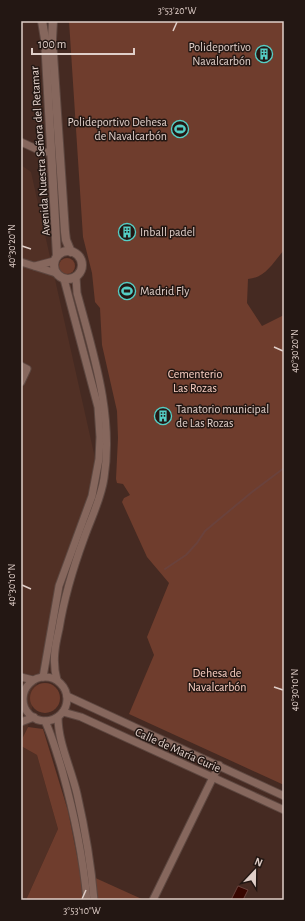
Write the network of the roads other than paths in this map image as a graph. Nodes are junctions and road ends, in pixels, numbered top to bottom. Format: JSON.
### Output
{"nodes":[{"id":1,"x":42,"y":21,"type":"edge"},
{"id":2,"x":53,"y":21,"type":"edge"},
{"id":3,"x":21,"y":142,"type":"edge"},
{"id":4,"x":51,"y":152,"type":"junction"},
{"id":5,"x":71,"y":252,"type":"junction"},
{"id":6,"x":56,"y":259,"type":"junction"},
{"id":7,"x":21,"y":262,"type":"edge"},
{"id":8,"x":35,"y":266,"type":"junction"},
{"id":9,"x":56,"y":273,"type":"junction"},
{"id":10,"x":76,"y":277,"type":"junction"},
{"id":11,"x":64,"y":279,"type":"junction"},
{"id":12,"x":24,"y":367,"type":"edge"},
{"id":13,"x":21,"y":382,"type":"edge"},
{"id":14,"x":21,"y":677,"type":"edge"},
{"id":15,"x":43,"y":677,"type":"junction"},
{"id":16,"x":33,"y":680,"type":"junction"},
{"id":17,"x":57,"y":680,"type":"junction"},
{"id":18,"x":67,"y":696,"type":"junction"},
{"id":19,"x":22,"y":700,"type":"edge"},
{"id":20,"x":61,"y":714,"type":"junction"},
{"id":21,"x":34,"y":717,"type":"junction"},
{"id":22,"x":45,"y":721,"type":"junction"},
{"id":23,"x":21,"y":722,"type":"edge"},
{"id":24,"x":219,"y":765,"type":"junction"},
{"id":25,"x":213,"y":779,"type":"junction"},
{"id":26,"x":284,"y":796,"type":"edge"},
{"id":27,"x":284,"y":810,"type":"edge"},
{"id":28,"x":86,"y":900,"type":"edge"},
{"id":29,"x":94,"y":900,"type":"edge"},
{"id":30,"x":153,"y":900,"type":"edge"}],
"edges":[{"from":1,"to":4,"type":"street","name":"Avenida Nuestra Señora del Retamar"},
{"from":2,"to":5,"type":"street","name":"Avenida Nuestra Señora del Retamar"},
{"from":3,"to":4,"type":"street"},
{"from":4,"to":6,"type":"street","name":"Avenida Nuestra Señora del Retamar"},
{"from":5,"to":6,"type":"street"},
{"from":5,"to":10,"type":"street"},
{"from":6,"to":8,"type":"street"},
{"from":6,"to":9,"type":"street"},
{"from":7,"to":8,"type":"street"},
{"from":8,"to":9,"type":"street"},
{"from":9,"to":11,"type":"street"},
{"from":10,"to":11,"type":"street"},
{"from":10,"to":17,"type":"street"},
{"from":11,"to":15,"type":"street"},
{"from":12,"to":13,"type":"street"},
{"from":14,"to":16,"type":"street"},
{"from":15,"to":16,"type":"street"},
{"from":15,"to":17,"type":"street"},
{"from":16,"to":19,"type":"street"},
{"from":17,"to":18,"type":"street"},
{"from":18,"to":20,"type":"street"},
{"from":18,"to":24,"type":"street","name":"Calle de María Curie"},
{"from":19,"to":21,"type":"street"},
{"from":20,"to":22,"type":"street"},
{"from":20,"to":25,"type":"street","name":"Calle de María Curie"},
{"from":20,"to":29,"type":"street"},
{"from":21,"to":22,"type":"street"},
{"from":21,"to":23,"type":"street"},
{"from":22,"to":28,"type":"street"},
{"from":24,"to":25,"type":"street"},
{"from":24,"to":26,"type":"street","name":"Calle de María Curie"},
{"from":25,"to":27,"type":"street","name":"Calle de María Curie"},
{"from":25,"to":30,"type":"street"}]}
